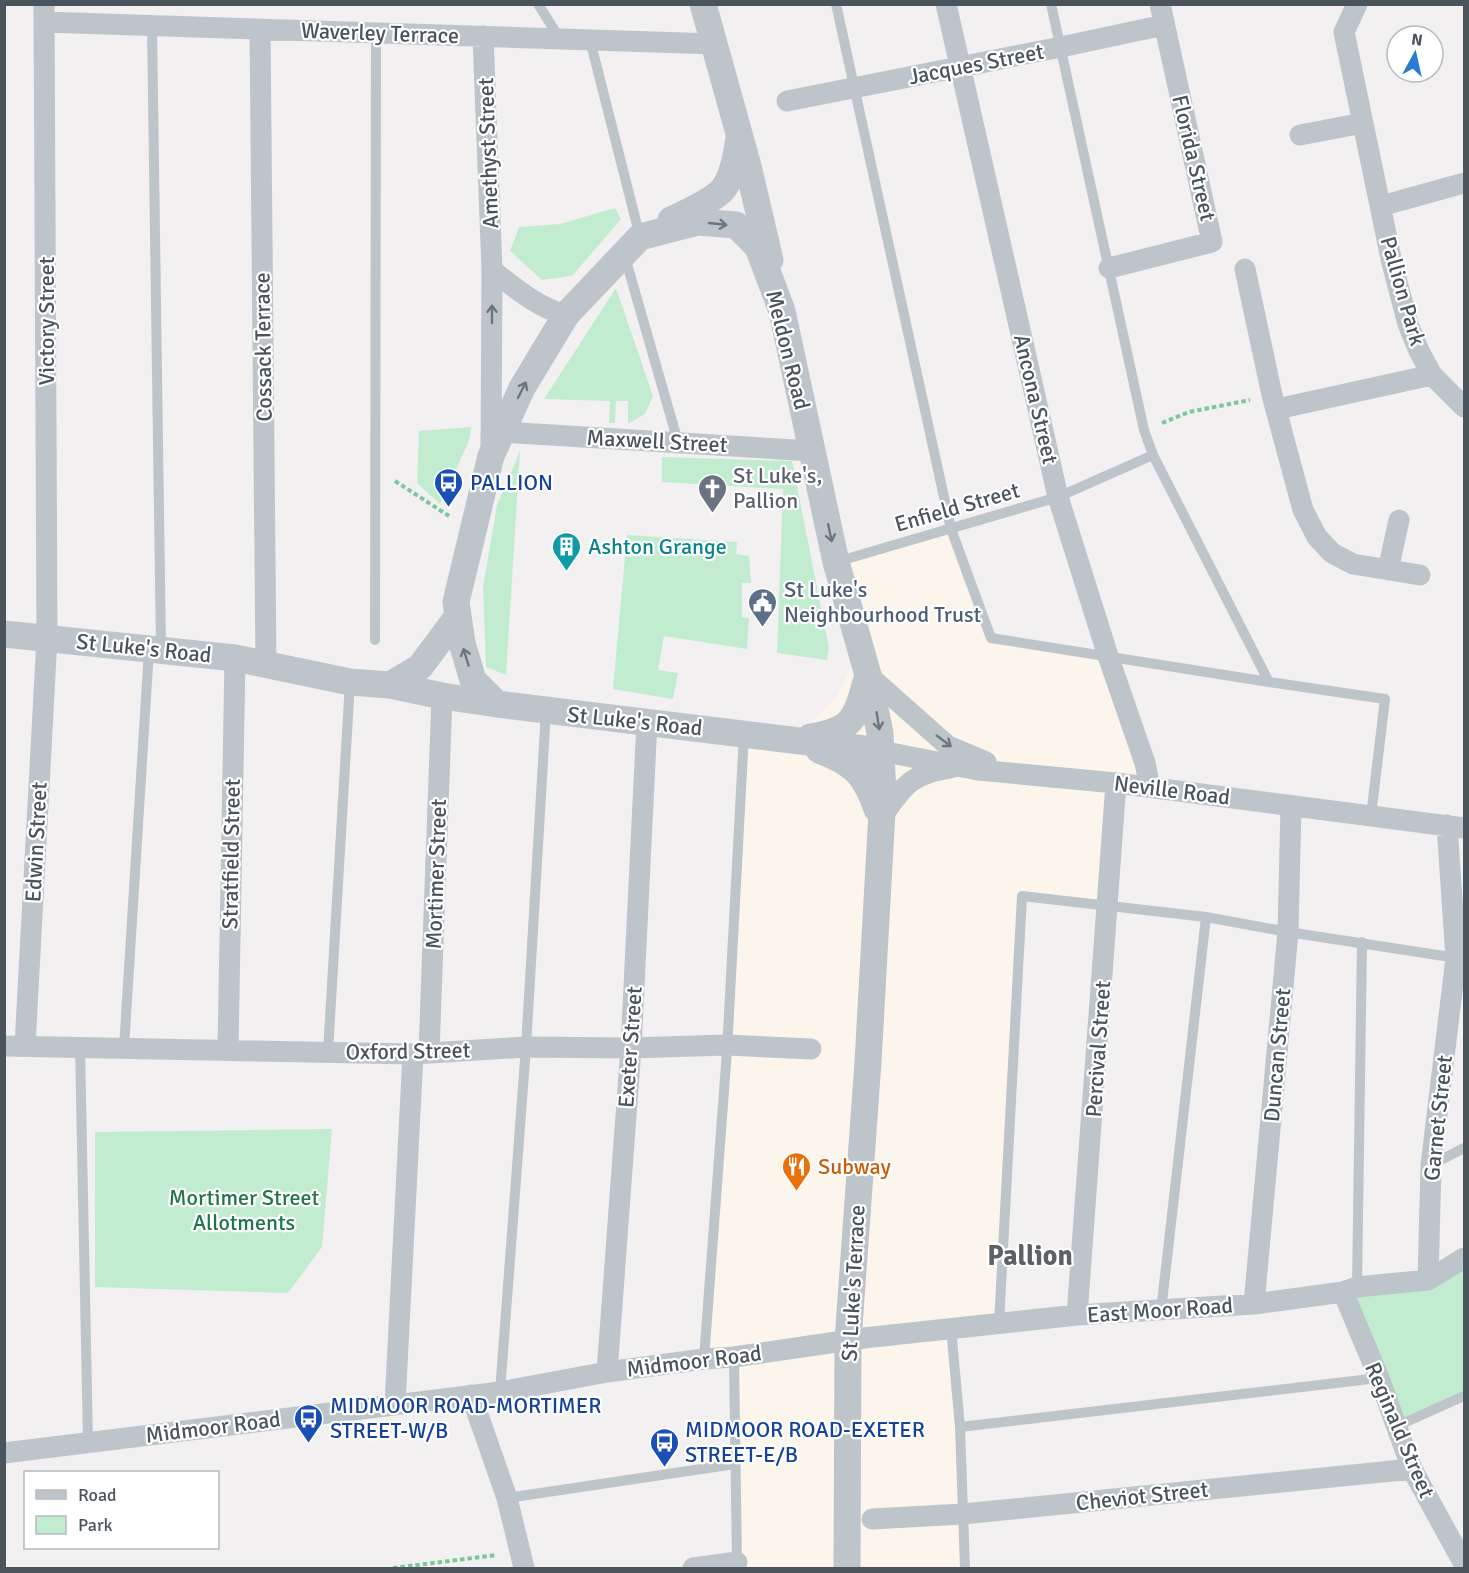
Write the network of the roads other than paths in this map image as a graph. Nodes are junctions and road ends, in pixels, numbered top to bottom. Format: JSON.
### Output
{"nodes":[{"id":1,"x":538,"y":4,"type":"edge"},
{"id":2,"x":703,"y":4,"type":"edge"},
{"id":3,"x":836,"y":4,"type":"edge"},
{"id":4,"x":946,"y":4,"type":"edge"},
{"id":5,"x":1052,"y":4,"type":"edge"},
{"id":6,"x":1357,"y":4,"type":"edge"},
{"id":7,"x":44,"y":13,"type":"edge"},
{"id":8,"x":1162,"y":15,"type":"edge"},
{"id":9,"x":152,"y":26,"type":"junction"},
{"id":10,"x":260,"y":29,"type":"junction"},
{"id":11,"x":376,"y":33,"type":"junction"},
{"id":12,"x":483,"y":36,"type":"junction"},
{"id":13,"x":560,"y":39,"type":"junction"},
{"id":14,"x":590,"y":39,"type":"junction"},
{"id":15,"x":715,"y":44,"type":"junction"},
{"id":16,"x":1061,"y":48,"type":"junction"},
{"id":17,"x":960,"y":68,"type":"junction"},
{"id":18,"x":854,"y":88,"type":"junction"},
{"id":19,"x":787,"y":101,"type":"dead end"},
{"id":20,"x":1363,"y":123,"type":"junction"},
{"id":21,"x":739,"y":134,"type":"junction"},
{"id":22,"x":1300,"y":135,"type":"dead end"},
{"id":23,"x":1464,"y":183,"type":"edge"},
{"id":24,"x":1382,"y":206,"type":"junction"},
{"id":25,"x":632,"y":245,"type":"junction"},
{"id":26,"x":1109,"y":268,"type":"junction"},
{"id":27,"x":1245,"y":269,"type":"dead end"},
{"id":28,"x":492,"y":270,"type":"junction"},
{"id":29,"x":782,"y":311,"type":"junction"},
{"id":30,"x":567,"y":315,"type":"junction"},
{"id":31,"x":1432,"y":375,"type":"junction"},
{"id":32,"x":1274,"y":402,"type":"junction"},
{"id":33,"x":1464,"y":407,"type":"edge"},
{"id":34,"x":502,"y":432,"type":"junction"},
{"id":35,"x":678,"y":442,"type":"junction"},
{"id":36,"x":812,"y":451,"type":"junction"},
{"id":37,"x":1153,"y":455,"type":"junction"},
{"id":38,"x":491,"y":456,"type":"junction"},
{"id":39,"x":1059,"y":497,"type":"junction"},
{"id":40,"x":1399,"y":520,"type":"dead end"},
{"id":41,"x":951,"y":529,"type":"junction"},
{"id":42,"x":836,"y":562,"type":"junction"},
{"id":43,"x":1388,"y":570,"type":"junction"},
{"id":44,"x":1419,"y":575,"type":"dead end"},
{"id":45,"x":458,"y":616,"type":"junction"},
{"id":46,"x":4,"y":634,"type":"edge"},
{"id":47,"x":47,"y":638,"type":"junction"},
{"id":48,"x":375,"y":640,"type":"dead end"},
{"id":49,"x":155,"y":650,"type":"junction"},
{"id":50,"x":1108,"y":656,"type":"junction"},
{"id":51,"x":235,"y":658,"type":"junction"},
{"id":52,"x":266,"y":665,"type":"junction"},
{"id":53,"x":868,"y":675,"type":"junction"},
{"id":54,"x":350,"y":682,"type":"junction"},
{"id":55,"x":1269,"y":682,"type":"junction"},
{"id":56,"x":390,"y":685,"type":"junction"},
{"id":57,"x":442,"y":696,"type":"junction"},
{"id":58,"x":497,"y":705,"type":"junction"},
{"id":59,"x":546,"y":711,"type":"junction"},
{"id":60,"x":647,"y":721,"type":"junction"},
{"id":61,"x":744,"y":734,"type":"junction"},
{"id":62,"x":790,"y":740,"type":"junction"},
{"id":63,"x":881,"y":751,"type":"junction"},
{"id":64,"x":959,"y":767,"type":"junction"},
{"id":65,"x":1017,"y":773,"type":"junction"},
{"id":66,"x":1116,"y":783,"type":"junction"},
{"id":67,"x":1150,"y":788,"type":"junction"},
{"id":68,"x":1291,"y":806,"type":"junction"},
{"id":69,"x":1371,"y":816,"type":"junction"},
{"id":70,"x":881,"y":818,"type":"junction"},
{"id":71,"x":1456,"y":826,"type":"edge"},
{"id":72,"x":1108,"y":907,"type":"junction"},
{"id":73,"x":1206,"y":917,"type":"junction"},
{"id":74,"x":1288,"y":932,"type":"junction"},
{"id":75,"x":1362,"y":942,"type":"junction"},
{"id":76,"x":1460,"y":958,"type":"edge"},
{"id":77,"x":727,"y":1045,"type":"junction"},
{"id":78,"x":15,"y":1046,"type":"edge"},
{"id":79,"x":80,"y":1047,"type":"junction"},
{"id":80,"x":526,"y":1047,"type":"junction"},
{"id":81,"x":124,"y":1048,"type":"junction"},
{"id":82,"x":631,"y":1048,"type":"junction"},
{"id":83,"x":811,"y":1049,"type":"dead end"},
{"id":84,"x":228,"y":1050,"type":"junction"},
{"id":85,"x":328,"y":1052,"type":"junction"},
{"id":86,"x":421,"y":1053,"type":"junction"},
{"id":87,"x":1464,"y":1148,"type":"edge"},
{"id":88,"x":1431,"y":1165,"type":"junction"},
{"id":89,"x":1464,"y":1258,"type":"edge"},
{"id":90,"x":1428,"y":1280,"type":"junction"},
{"id":91,"x":1350,"y":1289,"type":"junction"},
{"id":92,"x":1254,"y":1304,"type":"junction"},
{"id":93,"x":1161,"y":1311,"type":"junction"},
{"id":94,"x":1077,"y":1315,"type":"junction"},
{"id":95,"x":999,"y":1323,"type":"junction"},
{"id":96,"x":951,"y":1328,"type":"junction"},
{"id":97,"x":848,"y":1340,"type":"junction"},
{"id":98,"x":734,"y":1357,"type":"junction"},
{"id":99,"x":704,"y":1359,"type":"junction"},
{"id":100,"x":607,"y":1372,"type":"junction"},
{"id":101,"x":1379,"y":1378,"type":"junction"},
{"id":102,"x":500,"y":1392,"type":"junction"},
{"id":103,"x":471,"y":1395,"type":"junction"},
{"id":104,"x":1464,"y":1396,"type":"edge"},
{"id":105,"x":395,"y":1405,"type":"junction"},
{"id":106,"x":1397,"y":1426,"type":"junction"},
{"id":107,"x":960,"y":1427,"type":"junction"},
{"id":108,"x":88,"y":1442,"type":"junction"},
{"id":109,"x":4,"y":1453,"type":"edge"},
{"id":110,"x":735,"y":1464,"type":"junction"},
{"id":111,"x":1412,"y":1469,"type":"junction"},
{"id":112,"x":507,"y":1498,"type":"junction"},
{"id":113,"x":963,"y":1514,"type":"junction"},
{"id":114,"x":872,"y":1519,"type":"dead end"},
{"id":115,"x":522,"y":1560,"type":"edge"},
{"id":116,"x":1464,"y":1564,"type":"edge"},
{"id":117,"x":737,"y":1565,"type":"edge"},
{"id":118,"x":693,"y":1569,"type":"edge"},
{"id":119,"x":847,"y":1569,"type":"edge"},
{"id":120,"x":965,"y":1569,"type":"edge"}],
"edges":[{"from":1,"to":13,"type":"lane"},
{"from":2,"to":15,"type":"street"},
{"from":3,"to":18,"type":"lane"},
{"from":4,"to":17,"type":"street","name":"Ancona Street"},
{"from":5,"to":16,"type":"lane"},
{"from":6,"to":20,"type":"street","name":"Pallion Park"},
{"from":7,"to":9,"type":"street","name":"Waverley Terrace"},
{"from":7,"to":47,"type":"street","name":"Victory Street"},
{"from":8,"to":16,"type":"street","name":"Jacques Street"},
{"from":8,"to":26,"type":"street","name":"Florida Street"},
{"from":9,"to":10,"type":"street","name":"Waverley Terrace"},
{"from":9,"to":49,"type":"lane"},
{"from":10,"to":11,"type":"street","name":"Waverley Terrace"},
{"from":10,"to":52,"type":"street","name":"Cossack Terrace"},
{"from":11,"to":12,"type":"street","name":"Waverley Terrace"},
{"from":11,"to":48,"type":"lane"},
{"from":12,"to":13,"type":"street","name":"Waverley Terrace"},
{"from":12,"to":28,"type":"street","name":"Amethyst Street"},
{"from":13,"to":14,"type":"street","name":"Waverley Terrace"},
{"from":14,"to":15,"type":"street","name":"Waverley Terrace"},
{"from":14,"to":25,"type":"lane"},
{"from":15,"to":21,"type":"street"},
{"from":16,"to":17,"type":"street","name":"Jacques Street"},
{"from":16,"to":26,"type":"lane"},
{"from":17,"to":18,"type":"street","name":"Jacques Street"},
{"from":17,"to":39,"type":"street","name":"Ancona Street"},
{"from":18,"to":19,"type":"street","name":"Jacques Street"},
{"from":18,"to":41,"type":"lane"},
{"from":20,"to":22,"type":"street"},
{"from":20,"to":24,"type":"street","name":"Pallion Park"},
{"from":21,"to":25,"type":"street"},
{"from":21,"to":29,"type":"street"},
{"from":23,"to":24,"type":"street","name":"Pallion Park"},
{"from":24,"to":31,"type":"street","name":"Pallion Park"},
{"from":25,"to":29,"type":"street","name":"Meldon Road","one_way":true},
{"from":25,"to":30,"type":"street"},
{"from":25,"to":35,"type":"lane"},
{"from":26,"to":37,"type":"lane"},
{"from":27,"to":32,"type":"street"},
{"from":28,"to":30,"type":"street"},
{"from":38,"to":28,"type":"street","name":"Amethyst Street","one_way":true},
{"from":29,"to":36,"type":"street","name":"Meldon Road"},
{"from":34,"to":30,"type":"street","one_way":true},
{"from":31,"to":32,"type":"street","name":"Pallion Park"},
{"from":31,"to":33,"type":"street","name":"Pallion Park"},
{"from":32,"to":43,"type":"street"},
{"from":34,"to":35,"type":"street","name":"Maxwell Street"},
{"from":34,"to":38,"type":"street"},
{"from":35,"to":36,"type":"street","name":"Maxwell Street"},
{"from":36,"to":42,"type":"street","name":"Meldon Road","one_way":true},
{"from":37,"to":39,"type":"lane","name":"Enfield Street"},
{"from":37,"to":55,"type":"lane"},
{"from":38,"to":45,"type":"street"},
{"from":39,"to":41,"type":"lane","name":"Enfield Street"},
{"from":39,"to":50,"type":"street","name":"Ancona Street"},
{"from":40,"to":43,"type":"street"},
{"from":41,"to":42,"type":"lane","name":"Enfield Street"},
{"from":41,"to":50,"type":"lane"},
{"from":42,"to":53,"type":"street","name":"Meldon Road"},
{"from":43,"to":44,"type":"street"},
{"from":45,"to":56,"type":"street"},
{"from":58,"to":45,"type":"street","one_way":true},
{"from":46,"to":47,"type":"street","name":"St Luke's Road"},
{"from":47,"to":49,"type":"street","name":"St Luke's Road"},
{"from":47,"to":78,"type":"street","name":"Edwin Street"},
{"from":49,"to":51,"type":"street","name":"St Luke's Road"},
{"from":49,"to":81,"type":"lane"},
{"from":50,"to":55,"type":"lane"},
{"from":50,"to":67,"type":"street","name":"Ancona Street"},
{"from":51,"to":52,"type":"street","name":"St Luke's Road"},
{"from":51,"to":84,"type":"street","name":"Stratfield Street"},
{"from":52,"to":54,"type":"street","name":"St Luke's Road"},
{"from":53,"to":62,"type":"street"},
{"from":53,"to":63,"type":"street","name":"Meldon Road","one_way":true},
{"from":53,"to":65,"type":"street","one_way":true},
{"from":54,"to":56,"type":"street","name":"St Luke's Road"},
{"from":54,"to":85,"type":"lane"},
{"from":55,"to":69,"type":"lane"},
{"from":56,"to":57,"type":"street","name":"St Luke's Road"},
{"from":57,"to":58,"type":"street","name":"St Luke's Road"},
{"from":57,"to":86,"type":"street","name":"Mortimer Street"},
{"from":58,"to":59,"type":"street","name":"St Luke's Road"},
{"from":59,"to":60,"type":"street","name":"St Luke's Road"},
{"from":59,"to":80,"type":"lane"},
{"from":60,"to":61,"type":"street","name":"St Luke's Road"},
{"from":60,"to":82,"type":"street","name":"Exeter Street"},
{"from":61,"to":62,"type":"street","name":"St Luke's Road"},
{"from":61,"to":77,"type":"lane"},
{"from":62,"to":63,"type":"street","name":"St Luke's Road"},
{"from":62,"to":70,"type":"street"},
{"from":63,"to":64,"type":"street","name":"Neville Road"},
{"from":63,"to":70,"type":"street","name":"Meldon Road"},
{"from":64,"to":65,"type":"street","name":"Neville Road"},
{"from":64,"to":70,"type":"street"},
{"from":65,"to":66,"type":"street","name":"Neville Road"},
{"from":66,"to":67,"type":"street","name":"Neville Road"},
{"from":66,"to":72,"type":"street","name":"Percival Street"},
{"from":67,"to":68,"type":"street","name":"Neville Road"},
{"from":68,"to":69,"type":"street","name":"Neville Road"},
{"from":68,"to":74,"type":"street","name":"Duncan Street"},
{"from":69,"to":71,"type":"street","name":"Neville Road"},
{"from":70,"to":97,"type":"street","name":"St Luke's Terrace"},
{"from":71,"to":76,"type":"street","name":"Garnet Street"},
{"from":72,"to":73,"type":"lane"},
{"from":72,"to":94,"type":"street","name":"Percival Street"},
{"from":72,"to":95,"type":"lane"},
{"from":73,"to":74,"type":"lane"},
{"from":73,"to":93,"type":"lane"},
{"from":74,"to":75,"type":"lane"},
{"from":74,"to":92,"type":"street","name":"Duncan Street"},
{"from":75,"to":76,"type":"lane"},
{"from":75,"to":91,"type":"lane"},
{"from":76,"to":88,"type":"street","name":"Garnet Street"},
{"from":77,"to":82,"type":"street","name":"Oxford Street"},
{"from":77,"to":83,"type":"street","name":"Oxford Street"},
{"from":77,"to":99,"type":"lane"},
{"from":78,"to":79,"type":"street","name":"Oxford Street"},
{"from":79,"to":81,"type":"street","name":"Oxford Street"},
{"from":79,"to":108,"type":"lane"},
{"from":80,"to":82,"type":"street","name":"Oxford Street"},
{"from":80,"to":86,"type":"street","name":"Oxford Street"},
{"from":80,"to":102,"type":"lane"},
{"from":81,"to":84,"type":"street","name":"Oxford Street"},
{"from":82,"to":100,"type":"street","name":"Exeter Street"},
{"from":84,"to":85,"type":"street","name":"Oxford Street"},
{"from":85,"to":86,"type":"street","name":"Oxford Street"},
{"from":86,"to":105,"type":"street","name":"Mortimer Street"},
{"from":87,"to":88,"type":"lane"},
{"from":88,"to":90,"type":"street","name":"Garnet Street"},
{"from":89,"to":90,"type":"street","name":"East Moor Road"},
{"from":90,"to":91,"type":"street","name":"East Moor Road"},
{"from":91,"to":92,"type":"street","name":"East Moor Road"},
{"from":91,"to":101,"type":"street","name":"Reginald Street"},
{"from":92,"to":93,"type":"street","name":"East Moor Road"},
{"from":93,"to":94,"type":"street","name":"East Moor Road"},
{"from":94,"to":95,"type":"street","name":"East Moor Road"},
{"from":95,"to":96,"type":"street","name":"East Moor Road"},
{"from":96,"to":97,"type":"street","name":"East Moor Road"},
{"from":96,"to":107,"type":"lane"},
{"from":97,"to":98,"type":"street","name":"Midmoor Road"},
{"from":97,"to":119,"type":"street","name":"St Luke's Terrace"},
{"from":98,"to":99,"type":"street","name":"Midmoor Road"},
{"from":98,"to":110,"type":"lane"},
{"from":99,"to":100,"type":"street","name":"Midmoor Road"},
{"from":100,"to":102,"type":"street","name":"Midmoor Road"},
{"from":101,"to":106,"type":"street","name":"Reginald Street"},
{"from":101,"to":107,"type":"lane"},
{"from":102,"to":103,"type":"street","name":"Midmoor Road"},
{"from":103,"to":105,"type":"street","name":"Midmoor Road"},
{"from":103,"to":112,"type":"street"},
{"from":104,"to":106,"type":"lane"},
{"from":105,"to":108,"type":"street","name":"Midmoor Road"},
{"from":106,"to":111,"type":"street","name":"Reginald Street"},
{"from":107,"to":113,"type":"lane"},
{"from":108,"to":109,"type":"street","name":"Midmoor Road"},
{"from":110,"to":112,"type":"lane"},
{"from":110,"to":117,"type":"lane"},
{"from":111,"to":113,"type":"street","name":"Cheviot Street"},
{"from":111,"to":116,"type":"street","name":"Reginald Street"},
{"from":112,"to":115,"type":"street"},
{"from":113,"to":114,"type":"street","name":"Cheviot Street"},
{"from":113,"to":120,"type":"lane"},
{"from":117,"to":118,"type":"street"}]}
